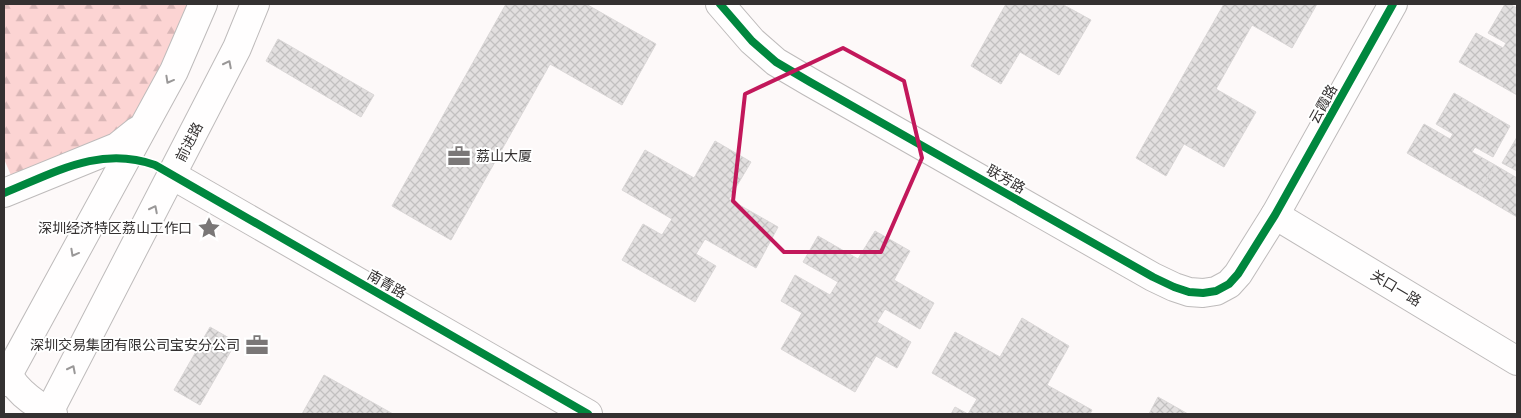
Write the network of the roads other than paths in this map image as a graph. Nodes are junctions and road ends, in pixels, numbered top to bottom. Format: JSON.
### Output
{"nodes":[{"id":1,"x":203,"y":4,"type":"edge"},
{"id":2,"x":255,"y":4,"type":"edge"},
{"id":3,"x":720,"y":4,"type":"edge"},
{"id":4,"x":1393,"y":4,"type":"edge"},
{"id":5,"x":144,"y":125,"type":"junction"},
{"id":6,"x":172,"y":174,"type":"junction"},
{"id":7,"x":4,"y":193,"type":"edge"},
{"id":8,"x":1275,"y":215,"type":"junction"},
{"id":9,"x":1517,"y":361,"type":"edge"},
{"id":10,"x":5,"y":374,"type":"edge"},
{"id":11,"x":50,"y":414,"type":"edge"},
{"id":12,"x":588,"y":414,"type":"edge"}],
"edges":[{"from":1,"to":5,"type":"street","one_way":true},
{"from":6,"to":2,"type":"street","name":"前进路","one_way":true},
{"from":3,"to":8,"type":"street","name":"联芳路"},
{"from":4,"to":8,"type":"street","name":"云霞路"},
{"from":5,"to":7,"type":"street"},
{"from":5,"to":10,"type":"street","one_way":true},
{"from":11,"to":6,"type":"street","name":"前进路","one_way":true},
{"from":6,"to":12,"type":"street","name":"南青路"},
{"from":8,"to":9,"type":"street","name":"关口一路"},
{"from":10,"to":11,"type":"street"}]}
